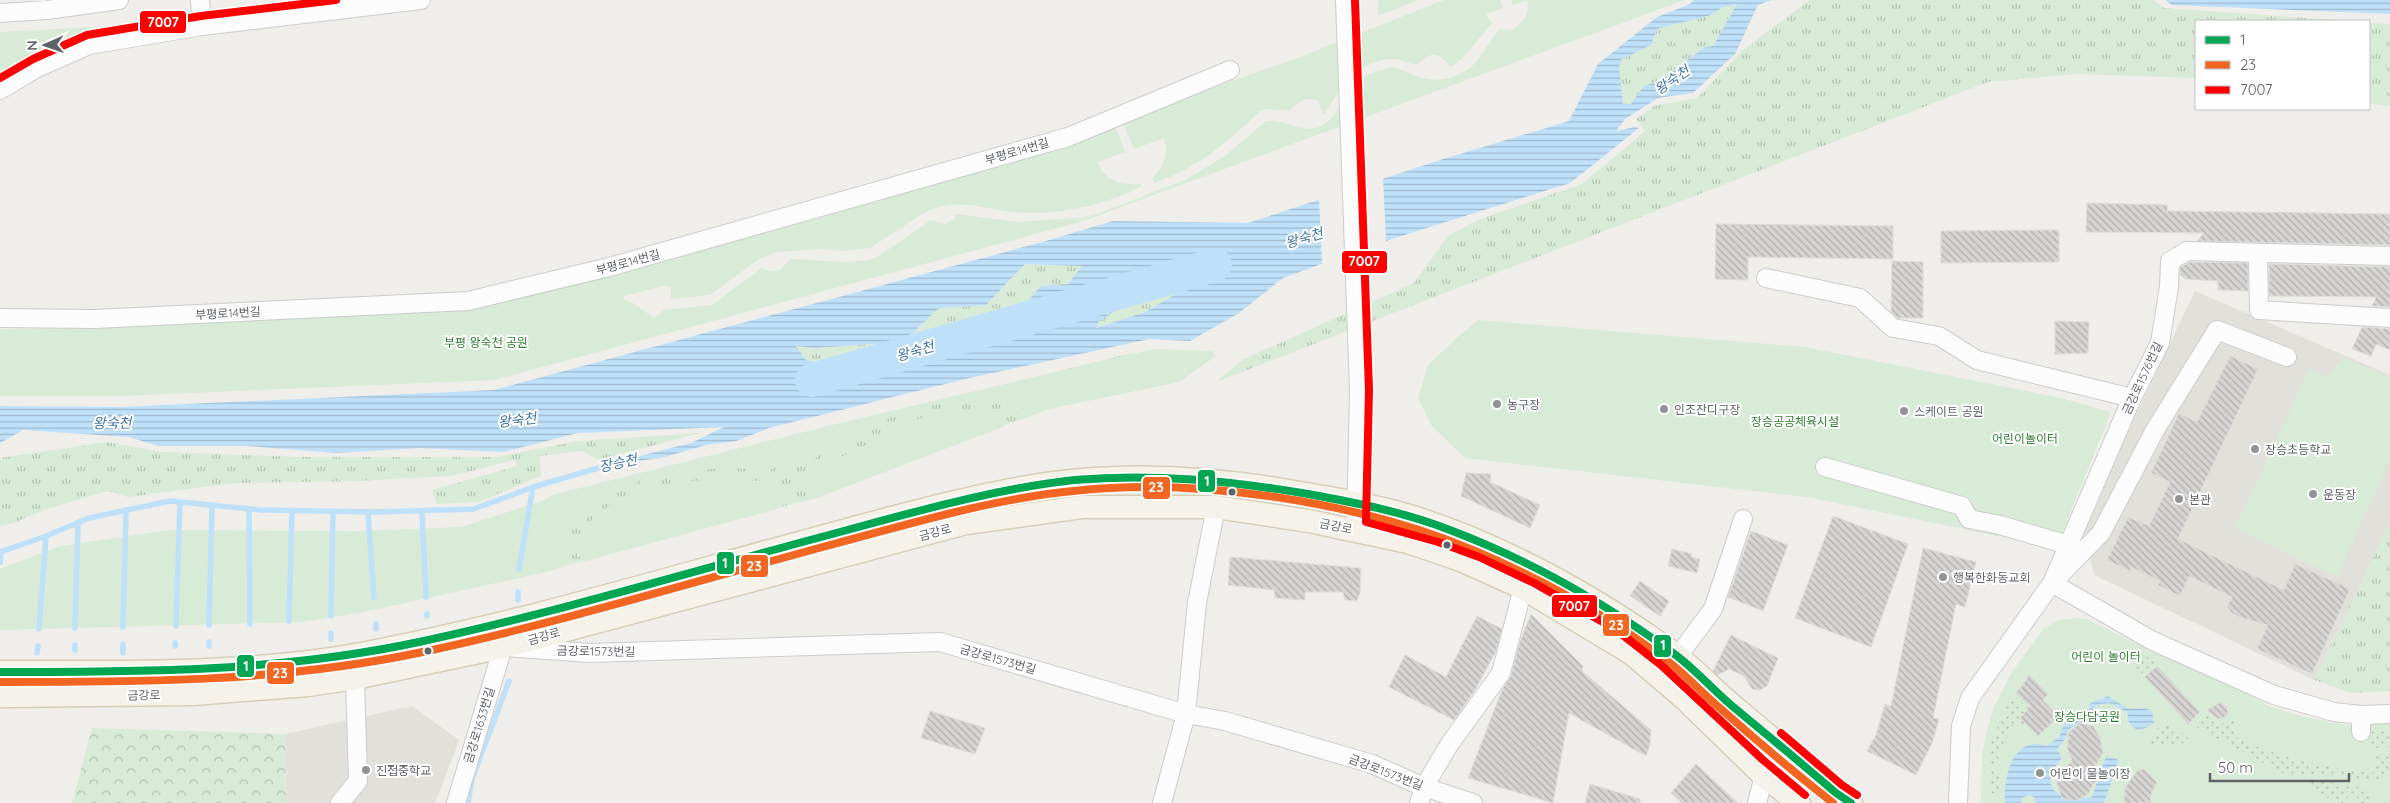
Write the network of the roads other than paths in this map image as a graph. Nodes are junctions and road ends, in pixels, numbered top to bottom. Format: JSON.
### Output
{"nodes":[{"id":1,"x":119,"y":0,"type":"edge"},
{"id":2,"x":200,"y":0,"type":"edge"},
{"id":3,"x":421,"y":0,"type":"edge"},
{"id":4,"x":1345,"y":0,"type":"edge"},
{"id":5,"x":91,"y":2,"type":"edge"},
{"id":6,"x":54,"y":5,"type":"edge"},
{"id":7,"x":0,"y":13,"type":"edge"},
{"id":8,"x":202,"y":26,"type":"junction"},
{"id":9,"x":1230,"y":70,"type":"dead end"},
{"id":10,"x":0,"y":90,"type":"edge"},
{"id":11,"x":2258,"y":253,"type":"junction"},
{"id":12,"x":2390,"y":256,"type":"edge"},
{"id":13,"x":1766,"y":278,"type":"dead end"},
{"id":14,"x":0,"y":318,"type":"edge"},
{"id":15,"x":2390,"y":318,"type":"edge"},
{"id":16,"x":2288,"y":357,"type":"dead end"},
{"id":17,"x":2132,"y":398,"type":"junction"},
{"id":18,"x":1825,"y":467,"type":"dead end"},
{"id":19,"x":1357,"y":502,"type":"junction"},
{"id":20,"x":1216,"y":507,"type":"junction"},
{"id":21,"x":1743,"y":519,"type":"dead end"},
{"id":22,"x":1356,"y":530,"type":"junction"},
{"id":23,"x":2068,"y":545,"type":"junction"},
{"id":24,"x":2052,"y":583,"type":"junction"},
{"id":25,"x":1523,"y":588,"type":"junction"},
{"id":26,"x":503,"y":647,"type":"junction"},
{"id":27,"x":1678,"y":656,"type":"junction"},
{"id":28,"x":0,"y":672,"type":"edge"},
{"id":29,"x":355,"y":678,"type":"junction"},
{"id":30,"x":0,"y":696,"type":"edge"},
{"id":31,"x":1186,"y":714,"type":"junction"},
{"id":32,"x":2390,"y":714,"type":"edge"},
{"id":33,"x":1764,"y":776,"type":"junction"},
{"id":34,"x":1422,"y":795,"type":"edge"},
{"id":35,"x":340,"y":803,"type":"edge"},
{"id":36,"x":456,"y":803,"type":"edge"},
{"id":37,"x":1162,"y":803,"type":"edge"},
{"id":38,"x":1473,"y":803,"type":"edge"},
{"id":39,"x":1757,"y":803,"type":"edge"},
{"id":40,"x":1799,"y":803,"type":"edge"},
{"id":41,"x":1852,"y":803,"type":"edge"},
{"id":42,"x":1958,"y":803,"type":"edge"}],
"edges":[{"from":1,"to":5,"type":"street"},
{"from":2,"to":8,"type":"street"},
{"from":3,"to":8,"type":"street"},
{"from":4,"to":19,"type":"street"},
{"from":5,"to":6,"type":"street"},
{"from":6,"to":7,"type":"street"},
{"from":8,"to":10,"type":"street"},
{"from":9,"to":14,"type":"street","name":"부평로14번길"},
{"from":11,"to":12,"type":"street","name":"금강로1576번길"},
{"from":11,"to":15,"type":"street"},
{"from":11,"to":17,"type":"street","name":"금강로1576번길"},
{"from":13,"to":17,"type":"street"},
{"from":16,"to":24,"type":"street"},
{"from":17,"to":23,"type":"street","name":"금강로1576번길"},
{"from":18,"to":23,"type":"street"},
{"from":19,"to":22,"type":"street"},
{"from":19,"to":27,"type":"main road","name":"금강로"},
{"from":19,"to":28,"type":"main road","name":"금강로"},
{"from":20,"to":22,"type":"main road","name":"금강로"},
{"from":20,"to":26,"type":"main road","name":"금강로"},
{"from":20,"to":31,"type":"street"},
{"from":21,"to":27,"type":"street"},
{"from":22,"to":25,"type":"main road","name":"금강로"},
{"from":23,"to":24,"type":"street","name":"금강로1576번길"},
{"from":24,"to":32,"type":"street"},
{"from":24,"to":42,"type":"street","name":"금강로1576번길"},
{"from":25,"to":33,"type":"main road","name":"금강로"},
{"from":25,"to":34,"type":"street"},
{"from":26,"to":29,"type":"main road","name":"금강로"},
{"from":26,"to":31,"type":"street","name":"금강로1573번길"},
{"from":26,"to":36,"type":"street","name":"금강로1633번길"},
{"from":27,"to":41,"type":"main road","name":"금강로"},
{"from":29,"to":30,"type":"main road","name":"금강로"},
{"from":29,"to":35,"type":"street"},
{"from":31,"to":34,"type":"street","name":"금강로1573번길"},
{"from":31,"to":37,"type":"street"},
{"from":33,"to":39,"type":"street"},
{"from":33,"to":40,"type":"main road","name":"금강로"},
{"from":34,"to":38,"type":"street","name":"금강로1573번길"}]}
